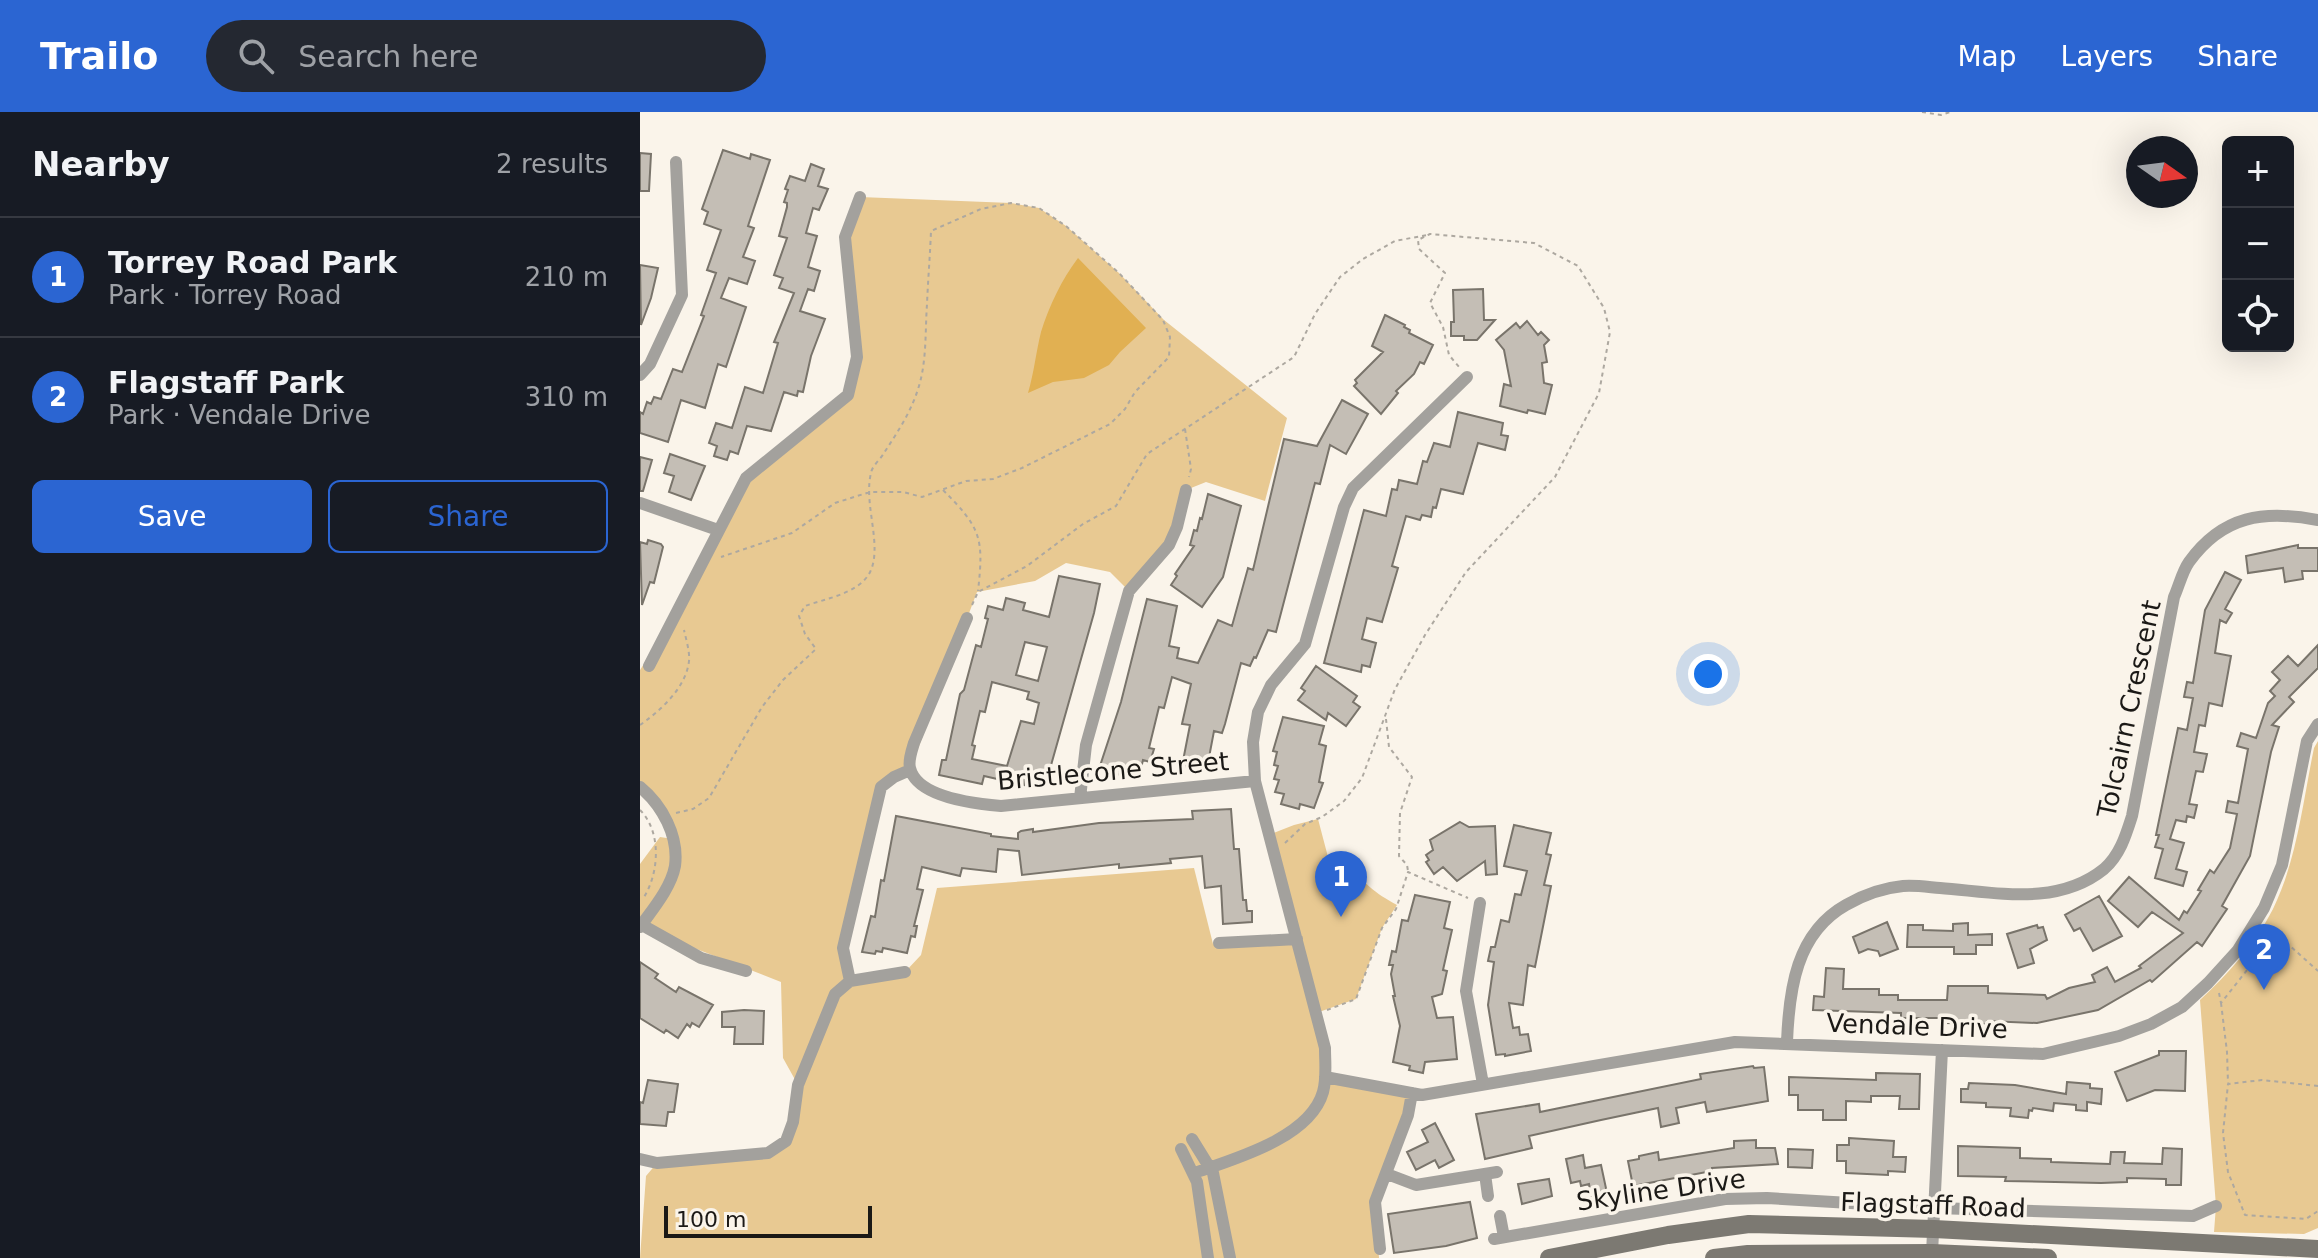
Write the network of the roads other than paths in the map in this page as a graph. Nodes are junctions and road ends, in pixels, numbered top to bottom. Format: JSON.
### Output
{"nodes":[{"id":1,"x":676,"y":162,"type":"dead end"},
{"id":2,"x":860,"y":197,"type":"dead end"},
{"id":3,"x":645,"y":360,"type":"edge"},
{"id":4,"x":640,"y":375,"type":"edge"},
{"id":5,"x":1467,"y":377,"type":"road end"},
{"id":6,"x":1186,"y":490,"type":"road end"},
{"id":7,"x":640,"y":503,"type":"edge"},
{"id":8,"x":2318,"y":520,"type":"edge"},
{"id":9,"x":718,"y":530,"type":"junction"},
{"id":10,"x":967,"y":618,"type":"road end"},
{"id":11,"x":649,"y":666,"type":"dead end"},
{"id":12,"x":2318,"y":724,"type":"edge"},
{"id":13,"x":910,"y":770,"type":"junction"},
{"id":14,"x":1255,"y":781,"type":"junction"},
{"id":15,"x":640,"y":787,"type":"edge"},
{"id":16,"x":1080,"y":798,"type":"junction"},
{"id":17,"x":1480,"y":903,"type":"road end"},
{"id":18,"x":641,"y":926,"type":"edge"},
{"id":19,"x":1297,"y":939,"type":"junction"},
{"id":20,"x":1219,"y":943,"type":"dead end"},
{"id":21,"x":746,"y":971,"type":"dead end"},
{"id":22,"x":905,"y":972,"type":"dead end"},
{"id":23,"x":850,"y":981,"type":"junction"},
{"id":24,"x":1787,"y":1042,"type":"junction"},
{"id":25,"x":1942,"y":1050,"type":"junction"},
{"id":26,"x":1325,"y":1077,"type":"junction"},
{"id":27,"x":1483,"y":1084,"type":"junction"},
{"id":28,"x":1412,"y":1093,"type":"junction"},
{"id":29,"x":1192,"y":1139,"type":"dead end"},
{"id":30,"x":1181,"y":1149,"type":"dead end"},
{"id":31,"x":640,"y":1159,"type":"edge"},
{"id":32,"x":1211,"y":1167,"type":"junction"},
{"id":33,"x":1194,"y":1173,"type":"junction"},
{"id":34,"x":1387,"y":1174,"type":"junction"},
{"id":35,"x":1488,"y":1196,"type":"dead end"},
{"id":36,"x":2216,"y":1206,"type":"dead end"},
{"id":37,"x":1935,"y":1208,"type":"junction"},
{"id":38,"x":1500,"y":1216,"type":"dead end"},
{"id":39,"x":1934,"y":1229,"type":"junction"},
{"id":40,"x":1380,"y":1249,"type":"dead end"},
{"id":41,"x":2318,"y":1249,"type":"edge"},
{"id":42,"x":1932,"y":1253,"type":"junction"},
{"id":43,"x":1570,"y":1256,"type":"edge"},
{"id":44,"x":1208,"y":1258,"type":"edge"},
{"id":45,"x":1230,"y":1258,"type":"edge"},
{"id":46,"x":1549,"y":1258,"type":"edge"},
{"id":47,"x":1714,"y":1258,"type":"edge"},
{"id":48,"x":2048,"y":1258,"type":"edge"}],
"edges":[{"from":1,"to":3,"type":"street"},
{"from":2,"to":9,"type":"street"},
{"from":3,"to":4,"type":"street"},
{"from":5,"to":14,"type":"street"},
{"from":6,"to":16,"type":"street"},
{"from":7,"to":9,"type":"street"},
{"from":8,"to":24,"type":"street","name":"Tolcairn Crescent"},
{"from":9,"to":11,"type":"street"},
{"from":10,"to":13,"type":"street"},
{"from":12,"to":25,"type":"street","name":"Vendale Drive"},
{"from":13,"to":16,"type":"street","name":"Bristlecone Street"},
{"from":13,"to":23,"type":"street"},
{"from":14,"to":16,"type":"street","name":"Bristlecone Street"},
{"from":14,"to":19,"type":"street"},
{"from":15,"to":18,"type":"street"},
{"from":17,"to":27,"type":"street"},
{"from":18,"to":21,"type":"street"},
{"from":19,"to":20,"type":"street"},
{"from":19,"to":26,"type":"street"},
{"from":22,"to":23,"type":"street"},
{"from":23,"to":31,"type":"street"},
{"from":24,"to":25,"type":"street","name":"Vendale Drive"},
{"from":24,"to":27,"type":"street","name":"Vendale Drive"},
{"from":25,"to":37,"type":"street"},
{"from":26,"to":28,"type":"street","name":"Vendale Drive"},
{"from":26,"to":32,"type":"street"},
{"from":27,"to":28,"type":"street","name":"Vendale Drive"},
{"from":28,"to":34,"type":"street"},
{"from":29,"to":32,"type":"street"},
{"from":30,"to":33,"type":"street"},
{"from":32,"to":33,"type":"street"},
{"from":32,"to":45,"type":"street"},
{"from":33,"to":44,"type":"street"},
{"from":34,"to":35,"type":"street"},
{"from":34,"to":40,"type":"street"},
{"from":36,"to":37,"type":"street","name":"Skyline Drive"},
{"from":37,"to":38,"type":"street","name":"Skyline Drive"},
{"from":37,"to":39,"type":"street"},
{"from":39,"to":41,"type":"main road","name":"Flagstaff Road"},
{"from":39,"to":42,"type":"street"},
{"from":39,"to":43,"type":"main road","name":"Flagstaff Road"},
{"from":42,"to":47,"type":"main road","name":"Flagstaff Road"},
{"from":42,"to":48,"type":"main road","name":"Flagstaff Road"},
{"from":43,"to":46,"type":"main road","name":"Flagstaff Road"}]}
